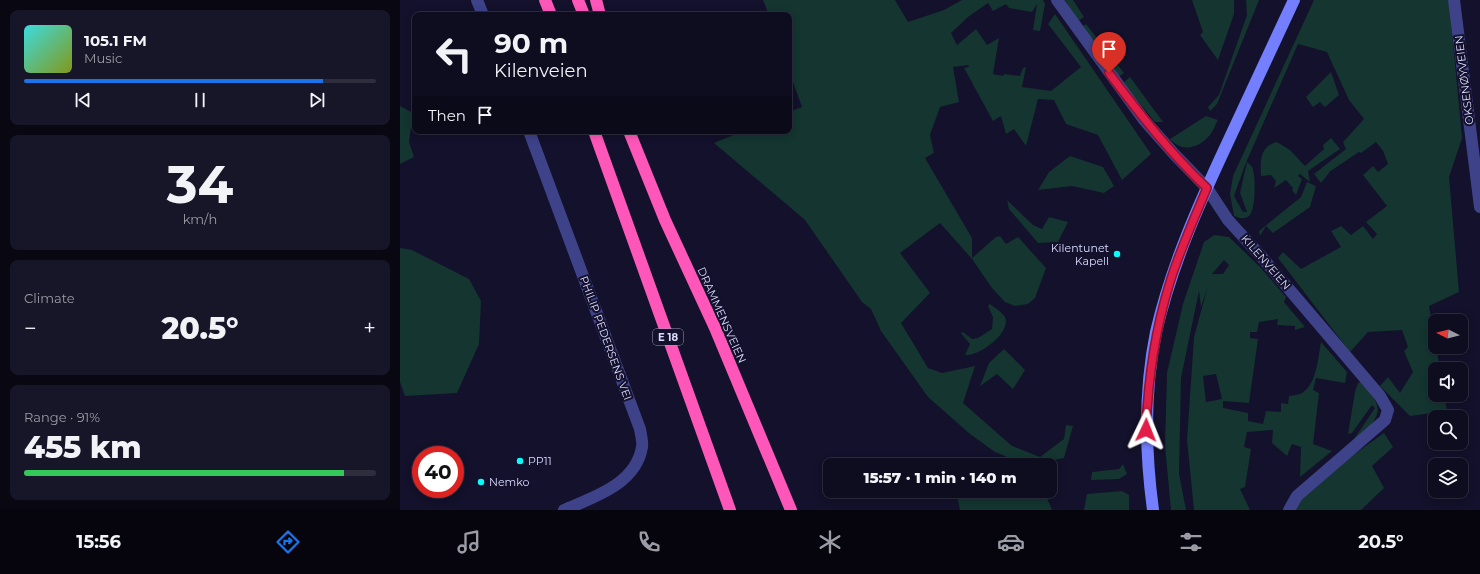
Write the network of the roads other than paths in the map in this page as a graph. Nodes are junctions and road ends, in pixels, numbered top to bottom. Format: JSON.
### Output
{"nodes":[{"id":1,"x":477,"y":0,"type":"edge"},
{"id":2,"x":545,"y":0,"type":"edge"},
{"id":3,"x":578,"y":0,"type":"edge"},
{"id":4,"x":596,"y":0,"type":"edge"},
{"id":5,"x":1057,"y":0,"type":"edge"},
{"id":6,"x":1294,"y":0,"type":"edge"},
{"id":7,"x":1454,"y":0,"type":"edge"},
{"id":8,"x":482,"y":12,"type":"edge"},
{"id":9,"x":549,"y":12,"type":"edge"},
{"id":10,"x":583,"y":12,"type":"edge"},
{"id":11,"x":599,"y":12,"type":"edge"},
{"id":12,"x":530,"y":134,"type":"edge"},
{"id":13,"x":595,"y":134,"type":"edge"},
{"id":14,"x":630,"y":134,"type":"edge"},
{"id":15,"x":1207,"y":188,"type":"junction"},
{"id":16,"x":1480,"y":207,"type":"edge"},
{"id":17,"x":564,"y":510,"type":"edge"},
{"id":18,"x":730,"y":510,"type":"edge"},
{"id":19,"x":791,"y":510,"type":"edge"},
{"id":20,"x":1153,"y":510,"type":"edge"},
{"id":21,"x":1288,"y":510,"type":"edge"}],
"edges":[{"from":1,"to":8,"type":"street"},
{"from":2,"to":9,"type":"highway"},
{"from":3,"to":10,"type":"highway"},
{"from":4,"to":11,"type":"highway"},
{"from":5,"to":15,"type":"street","name":"KILENVEIEN"},
{"from":6,"to":15,"type":"street"},
{"from":7,"to":16,"type":"street","name":"OKSENØYVEIEN"},
{"from":12,"to":17,"type":"street","name":"PHILIP PEDERSENS VEI"},
{"from":13,"to":18,"type":"highway","number":"E 18"},
{"from":14,"to":19,"type":"highway","name":"DRAMMENSVEIEN"},
{"from":15,"to":20,"type":"street"},
{"from":15,"to":21,"type":"street","name":"KILENVEIEN"}]}
